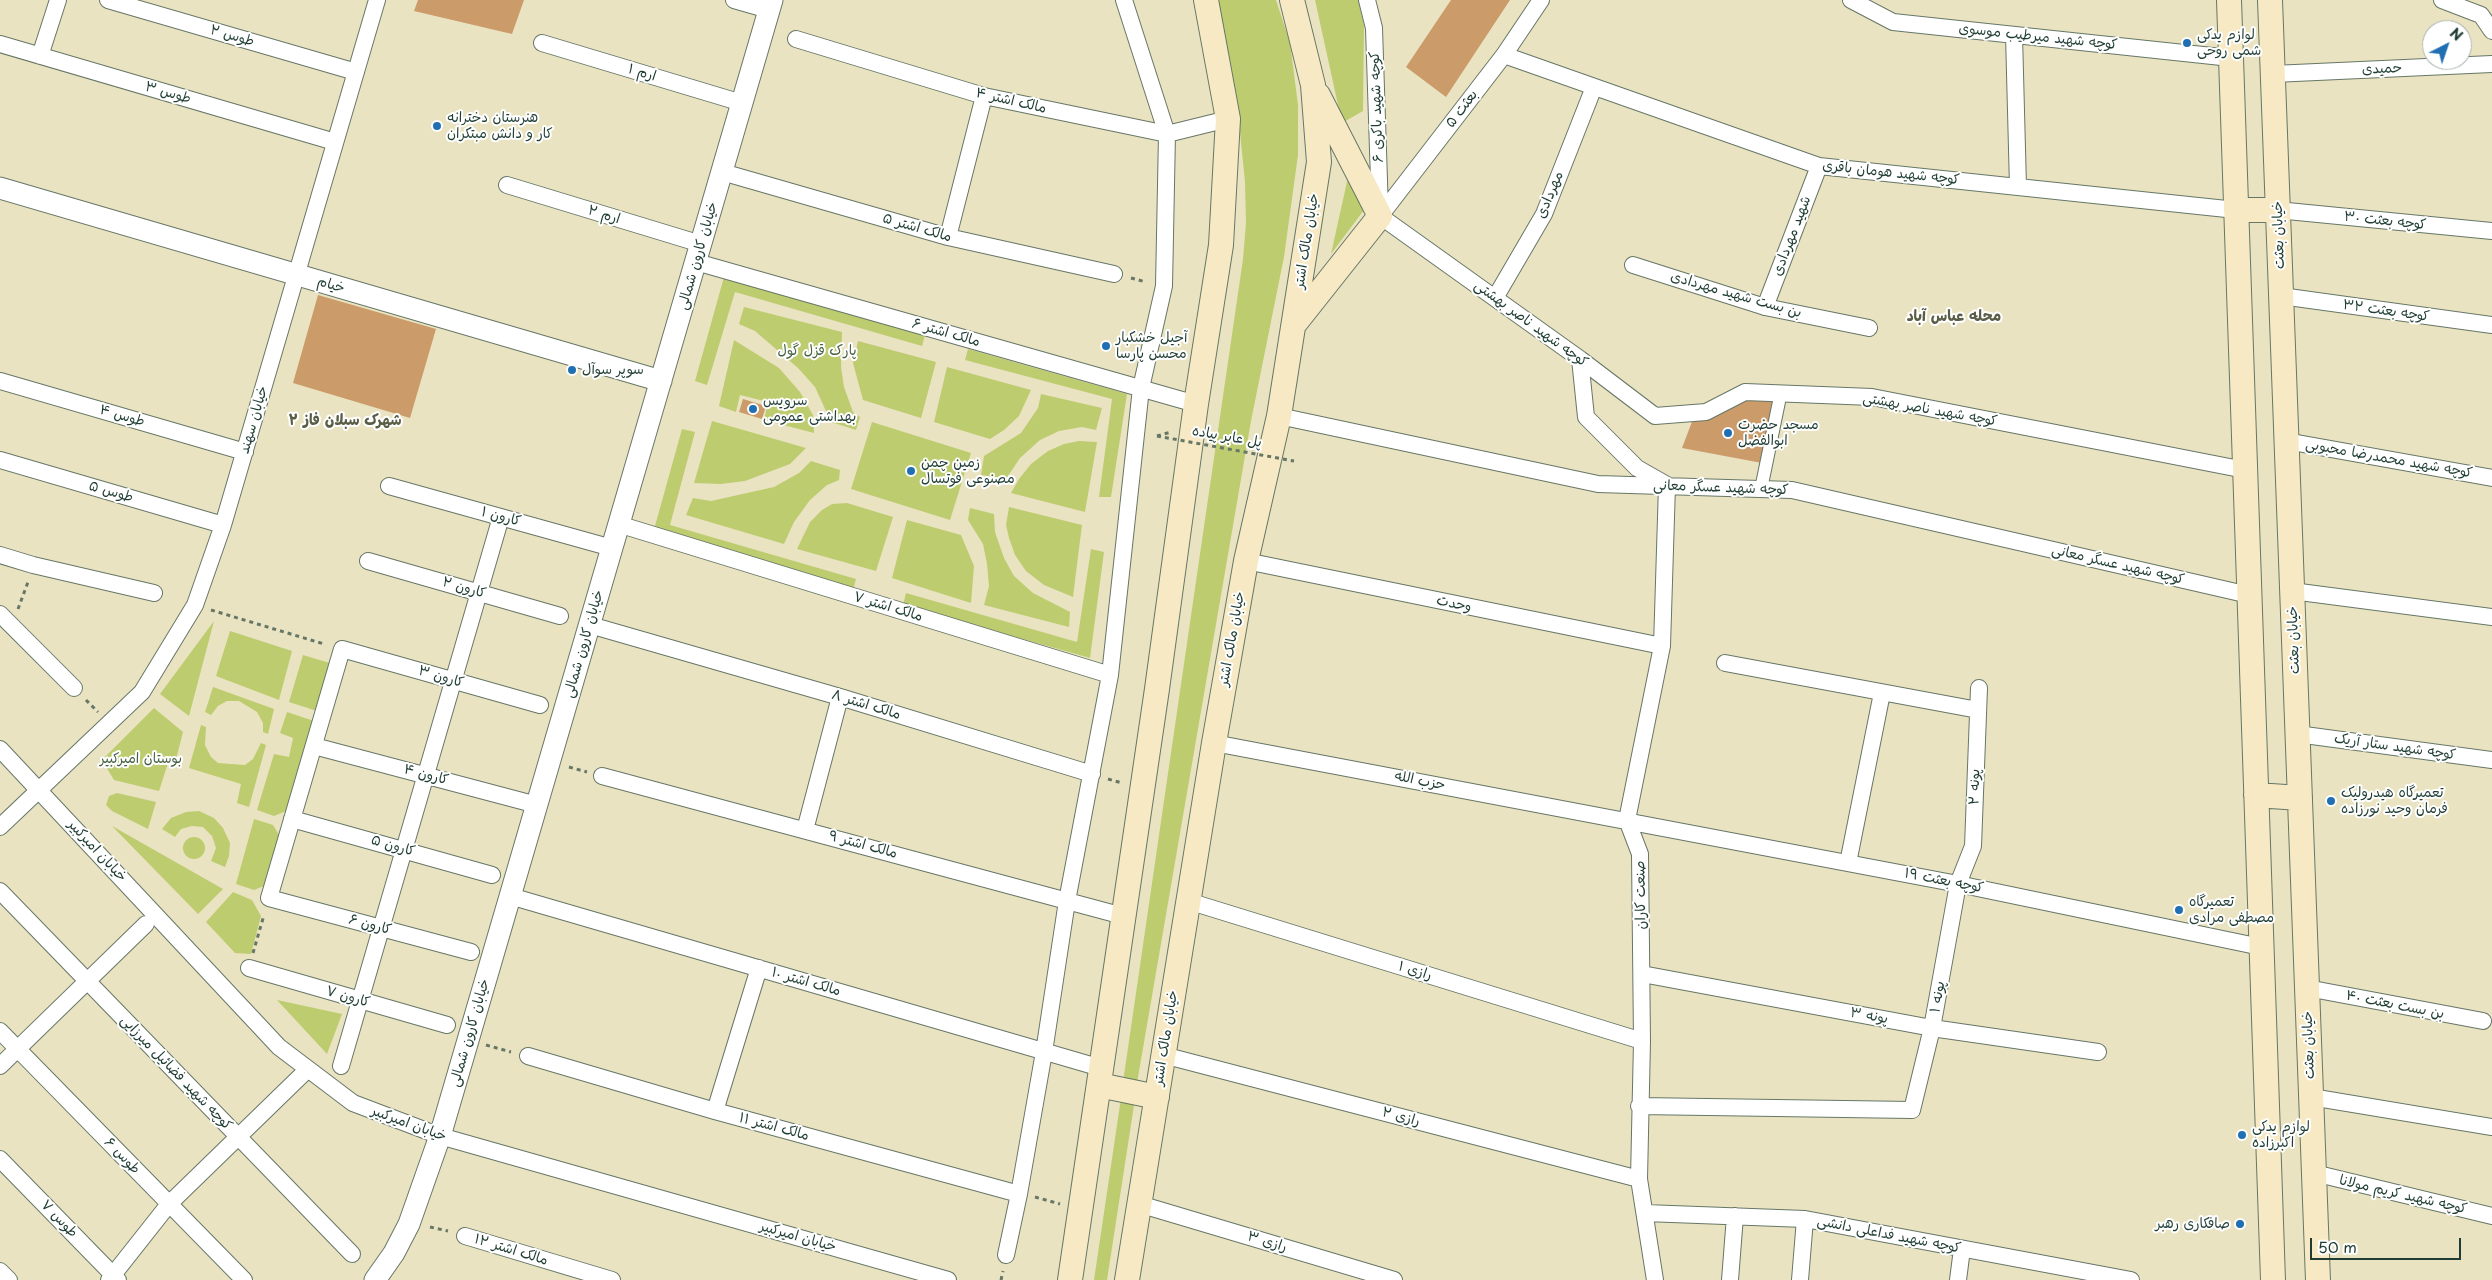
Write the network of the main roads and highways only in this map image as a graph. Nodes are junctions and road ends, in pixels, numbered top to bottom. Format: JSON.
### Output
{"nodes":[{"id":1,"x":1206,"y":0,"type":"edge"},
{"id":2,"x":1292,"y":0,"type":"edge"},
{"id":3,"x":2228,"y":0,"type":"edge"},
{"id":4,"x":2270,"y":0,"type":"edge"},
{"id":5,"x":1313,"y":85,"type":"junction"},
{"id":6,"x":2236,"y":210,"type":"junction"},
{"id":7,"x":2278,"y":210,"type":"junction"},
{"id":8,"x":1293,"y":326,"type":"junction"},
{"id":9,"x":2256,"y":795,"type":"junction"},
{"id":10,"x":2300,"y":798,"type":"junction"},
{"id":11,"x":1100,"y":1077,"type":"junction"},
{"id":12,"x":1157,"y":1096,"type":"junction"},
{"id":13,"x":1070,"y":1280,"type":"edge"},
{"id":14,"x":1127,"y":1280,"type":"edge"},
{"id":15,"x":2273,"y":1280,"type":"edge"},
{"id":16,"x":2318,"y":1280,"type":"edge"}],
"edges":[{"from":1,"to":11,"type":"main road"},
{"from":2,"to":5,"type":"main road","name":"خیابان مالک اشتر"},
{"from":3,"to":6,"type":"main road"},
{"from":4,"to":7,"type":"main road","name":"خیابان بعثت"},
{"from":5,"to":8,"type":"main road","name":"خیابان مالک اشتر"},
{"from":5,"to":8,"type":"main road"},
{"from":6,"to":7,"type":"main road"},
{"from":6,"to":9,"type":"main road"},
{"from":7,"to":10,"type":"main road","name":"خیابان بعثت"},
{"from":8,"to":12,"type":"main road","name":"خیابان مالک اشتر"},
{"from":9,"to":10,"type":"main road"},
{"from":9,"to":15,"type":"main road"},
{"from":10,"to":16,"type":"main road","name":"خیابان بعثت"},
{"from":11,"to":12,"type":"main road"},
{"from":11,"to":13,"type":"main road"},
{"from":12,"to":14,"type":"main road","name":"خیابان مالک اشتر"}]}
